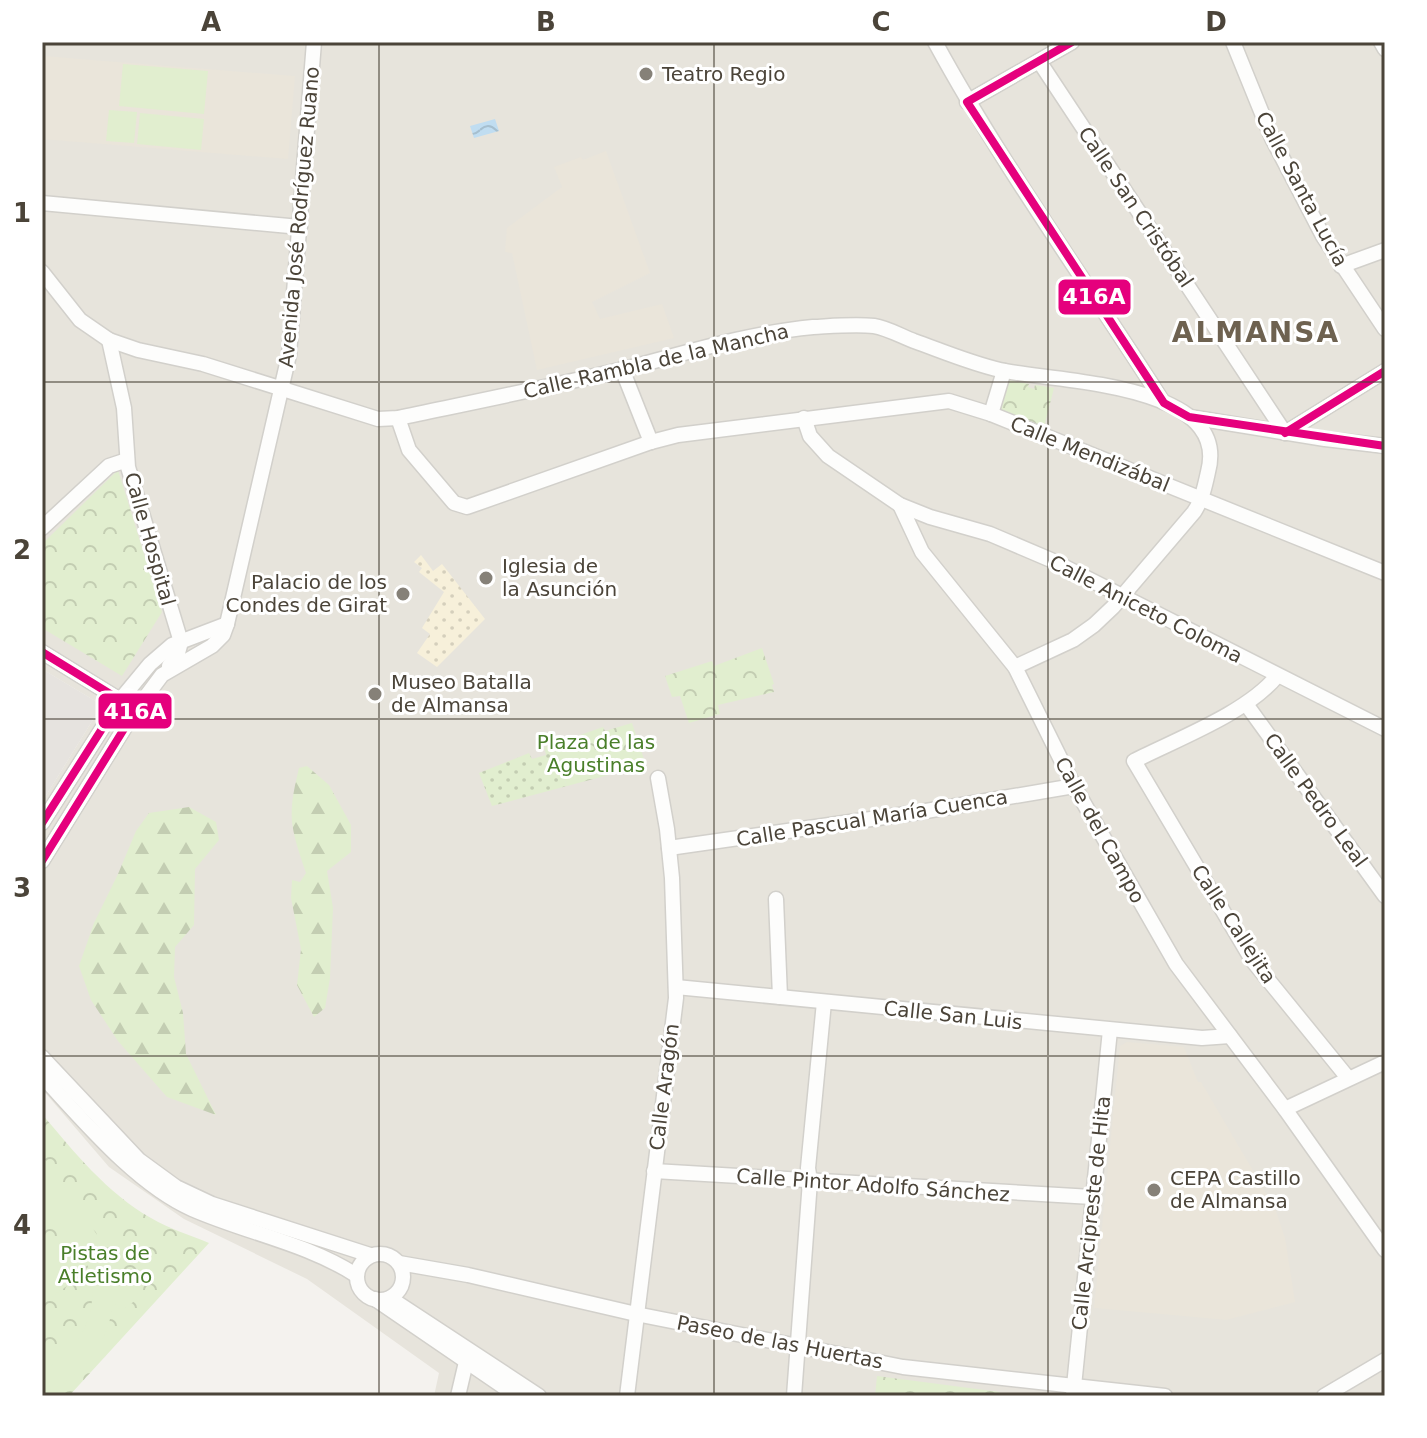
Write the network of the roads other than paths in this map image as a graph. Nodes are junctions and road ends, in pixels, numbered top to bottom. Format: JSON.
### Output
{"nodes":[{"id":1,"x":314,"y":42,"type":"edge"},
{"id":2,"x":935,"y":42,"type":"edge"},
{"id":3,"x":1072,"y":42,"type":"edge"},
{"id":4,"x":1233,"y":42,"type":"edge"},
{"id":5,"x":1381,"y":42,"type":"edge"},
{"id":6,"x":1385,"y":49,"type":"edge"},
{"id":7,"x":1039,"y":61,"type":"junction"},
{"id":8,"x":967,"y":102,"type":"junction"},
{"id":9,"x":42,"y":203,"type":"edge"},
{"id":10,"x":300,"y":227,"type":"junction"},
{"id":11,"x":1385,"y":250,"type":"edge"},
{"id":12,"x":1341,"y":266,"type":"junction"},
{"id":13,"x":42,"y":272,"type":"edge"},
{"id":14,"x":48,"y":293,"type":"edge"},
{"id":15,"x":1385,"y":329,"type":"edge"},
{"id":16,"x":109,"y":340,"type":"junction"},
{"id":17,"x":622,"y":369,"type":"junction"},
{"id":18,"x":1004,"y":371,"type":"junction"},
{"id":19,"x":1385,"y":371,"type":"edge"},
{"id":20,"x":283,"y":388,"type":"junction"},
{"id":21,"x":1164,"y":403,"type":"junction"},
{"id":22,"x":991,"y":414,"type":"junction"},
{"id":23,"x":1189,"y":417,"type":"junction"},
{"id":24,"x":398,"y":418,"type":"junction"},
{"id":25,"x":804,"y":418,"type":"junction"},
{"id":26,"x":1285,"y":433,"type":"junction"},
{"id":27,"x":651,"y":442,"type":"junction"},
{"id":28,"x":1385,"y":446,"type":"edge"},
{"id":29,"x":127,"y":460,"type":"junction"},
{"id":30,"x":1201,"y":499,"type":"junction"},
{"id":31,"x":900,"y":505,"type":"junction"},
{"id":32,"x":42,"y":528,"type":"edge"},
{"id":33,"x":1385,"y":573,"type":"edge"},
{"id":34,"x":1121,"y":597,"type":"junction"},
{"id":35,"x":227,"y":624,"type":"junction"},
{"id":36,"x":181,"y":642,"type":"junction"},
{"id":37,"x":42,"y":652,"type":"edge"},
{"id":38,"x":1015,"y":667,"type":"junction"},
{"id":39,"x":162,"y":675,"type":"junction"},
{"id":40,"x":1277,"y":676,"type":"junction"},
{"id":41,"x":121,"y":699,"type":"junction"},
{"id":42,"x":1246,"y":704,"type":"junction"},
{"id":43,"x":136,"y":710,"type":"junction"},
{"id":44,"x":1385,"y":729,"type":"edge"},
{"id":45,"x":658,"y":778,"type":"dead end"},
{"id":46,"x":1074,"y":786,"type":"junction"},
{"id":47,"x":42,"y":823,"type":"edge"},
{"id":48,"x":669,"y":848,"type":"junction"},
{"id":49,"x":42,"y":861,"type":"edge"},
{"id":50,"x":1379,"y":874,"type":"edge"},
{"id":51,"x":1385,"y":896,"type":"edge"},
{"id":52,"x":776,"y":899,"type":"dead end"},
{"id":53,"x":676,"y":987,"type":"junction"},
{"id":54,"x":780,"y":997,"type":"junction"},
{"id":55,"x":824,"y":1002,"type":"junction"},
{"id":56,"x":1110,"y":1030,"type":"junction"},
{"id":57,"x":1230,"y":1036,"type":"junction"},
{"id":58,"x":42,"y":1057,"type":"edge"},
{"id":59,"x":1385,"y":1062,"type":"edge"},
{"id":60,"x":42,"y":1076,"type":"edge"},
{"id":61,"x":1348,"y":1078,"type":"junction"},
{"id":62,"x":1285,"y":1109,"type":"junction"},
{"id":63,"x":1314,"y":1148,"type":"junction"},
{"id":64,"x":654,"y":1171,"type":"junction"},
{"id":65,"x":810,"y":1181,"type":"junction"},
{"id":66,"x":1092,"y":1197,"type":"junction"},
{"id":67,"x":1385,"y":1237,"type":"edge"},
{"id":68,"x":1385,"y":1250,"type":"edge"},
{"id":69,"x":370,"y":1255,"type":"junction"},
{"id":70,"x":399,"y":1263,"type":"junction"},
{"id":71,"x":356,"y":1275,"type":"junction"},
{"id":72,"x":390,"y":1298,"type":"junction"},
{"id":73,"x":375,"y":1299,"type":"junction"},
{"id":74,"x":636,"y":1314,"type":"junction"},
{"id":75,"x":799,"y":1347,"type":"junction"},
{"id":76,"x":1385,"y":1360,"type":"edge"},
{"id":77,"x":466,"y":1362,"type":"junction"},
{"id":78,"x":1073,"y":1392,"type":"edge"},
{"id":79,"x":458,"y":1396,"type":"edge"},
{"id":80,"x":517,"y":1396,"type":"edge"},
{"id":81,"x":539,"y":1396,"type":"edge"},
{"id":82,"x":627,"y":1396,"type":"edge"},
{"id":83,"x":794,"y":1396,"type":"edge"},
{"id":84,"x":1165,"y":1396,"type":"edge"},
{"id":85,"x":1324,"y":1396,"type":"edge"}],
"edges":[{"from":1,"to":10,"type":"street","name":"Avenida José Rodríguez Ruano"},
{"from":2,"to":8,"type":"street"},
{"from":3,"to":7,"type":"street"},
{"from":4,"to":12,"type":"street","name":"Calle Santa Lucía"},
{"from":5,"to":6,"type":"street"},
{"from":7,"to":8,"type":"street"},
{"from":7,"to":26,"type":"street","name":"Calle San Cristóbal"},
{"from":8,"to":21,"type":"street"},
{"from":9,"to":10,"type":"street"},
{"from":10,"to":20,"type":"street","name":"Avenida José Rodríguez Ruano"},
{"from":11,"to":12,"type":"street"},
{"from":12,"to":15,"type":"street","name":"Calle Santa Lucía"},
{"from":13,"to":14,"type":"street"},
{"from":14,"to":16,"type":"street"},
{"from":16,"to":20,"type":"street","name":"Calle Rambla de la Mancha"},
{"from":16,"to":29,"type":"street","name":"Calle Hospital"},
{"from":17,"to":18,"type":"street","name":"Calle Rambla de la Mancha"},
{"from":17,"to":24,"type":"street","name":"Calle Rambla de la Mancha"},
{"from":17,"to":27,"type":"street"},
{"from":18,"to":21,"type":"street","name":"Calle Rambla de la Mancha"},
{"from":18,"to":22,"type":"street"},
{"from":19,"to":26,"type":"street"},
{"from":20,"to":24,"type":"street","name":"Calle Rambla de la Mancha"},
{"from":20,"to":35,"type":"street","name":"Avenida José Rodríguez Ruano"},
{"from":21,"to":23,"type":"street","name":"Calle Rambla de la Mancha"},
{"from":22,"to":25,"type":"street","name":"Calle Mendizábal"},
{"from":22,"to":30,"type":"street","name":"Calle Mendizábal"},
{"from":23,"to":26,"type":"street"},
{"from":23,"to":30,"type":"street"},
{"from":24,"to":27,"type":"street","name":"Calle Mendizábal"},
{"from":25,"to":27,"type":"street","name":"Calle Mendizábal"},
{"from":25,"to":31,"type":"street","name":"Calle Aniceto Coloma"},
{"from":26,"to":28,"type":"street"},
{"from":29,"to":32,"type":"street"},
{"from":29,"to":36,"type":"street","name":"Calle Hospital"},
{"from":30,"to":33,"type":"street","name":"Calle Mendizábal"},
{"from":30,"to":34,"type":"street"},
{"from":31,"to":34,"type":"street","name":"Calle Aniceto Coloma"},
{"from":31,"to":38,"type":"street","name":"Calle del Campo"},
{"from":34,"to":38,"type":"street"},
{"from":34,"to":40,"type":"street","name":"Calle Aniceto Coloma"},
{"from":35,"to":36,"type":"street"},
{"from":35,"to":39,"type":"street"},
{"from":36,"to":39,"type":"street"},
{"from":36,"to":41,"type":"street"},
{"from":37,"to":41,"type":"street"},
{"from":38,"to":46,"type":"street","name":"Calle del Campo"},
{"from":39,"to":43,"type":"street"},
{"from":40,"to":42,"type":"street"},
{"from":40,"to":44,"type":"street","name":"Calle Aniceto Coloma"},
{"from":41,"to":43,"type":"street"},
{"from":41,"to":47,"type":"street"},
{"from":42,"to":50,"type":"street","name":"Calle Pedro Leal"},
{"from":42,"to":61,"type":"street","name":"Calle Callejita"},
{"from":43,"to":49,"type":"street"},
{"from":45,"to":48,"type":"street","name":"Calle Aragón"},
{"from":46,"to":48,"type":"street","name":"Calle Pascual María Cuenca"},
{"from":46,"to":57,"type":"street","name":"Calle del Campo"},
{"from":48,"to":53,"type":"street","name":"Calle Aragón"},
{"from":50,"to":51,"type":"street","name":"Calle Pedro Leal"},
{"from":52,"to":54,"type":"street"},
{"from":53,"to":54,"type":"street","name":"Calle San Luis"},
{"from":53,"to":64,"type":"street","name":"Calle Aragón"},
{"from":54,"to":55,"type":"street","name":"Calle San Luis"},
{"from":55,"to":56,"type":"street","name":"Calle San Luis"},
{"from":55,"to":65,"type":"street"},
{"from":56,"to":57,"type":"street","name":"Calle San Luis"},
{"from":56,"to":66,"type":"street","name":"Calle Arcipreste de Hita"},
{"from":57,"to":62,"type":"street","name":"Calle del Campo"},
{"from":58,"to":69,"type":"street"},
{"from":59,"to":61,"type":"street"},
{"from":60,"to":71,"type":"street"},
{"from":61,"to":62,"type":"street"},
{"from":62,"to":63,"type":"street","name":"Calle del Campo"},
{"from":63,"to":67,"type":"street","name":"Calle del Campo"},
{"from":63,"to":68,"type":"street","name":"Calle del Campo"},
{"from":64,"to":65,"type":"street","name":"Calle Pintor Adolfo Sánchez"},
{"from":64,"to":74,"type":"street","name":"Calle Aragón"},
{"from":65,"to":66,"type":"street","name":"Calle Pintor Adolfo Sánchez"},
{"from":65,"to":75,"type":"street"},
{"from":66,"to":78,"type":"street","name":"Calle Arcipreste de Hita"},
{"from":69,"to":70,"type":"street"},
{"from":69,"to":71,"type":"street"},
{"from":70,"to":72,"type":"street"},
{"from":70,"to":74,"type":"street","name":"Paseo de las Huertas"},
{"from":71,"to":73,"type":"street"},
{"from":72,"to":73,"type":"street"},
{"from":72,"to":81,"type":"street"},
{"from":73,"to":77,"type":"street"},
{"from":74,"to":75,"type":"street","name":"Paseo de las Huertas"},
{"from":74,"to":82,"type":"street","name":"Calle Aragón"},
{"from":75,"to":78,"type":"street","name":"Paseo de las Huertas"},
{"from":75,"to":83,"type":"street"},
{"from":76,"to":85,"type":"street"},
{"from":77,"to":79,"type":"street"},
{"from":77,"to":80,"type":"street"},
{"from":78,"to":84,"type":"street","name":"Paseo de las Huertas"}]}
